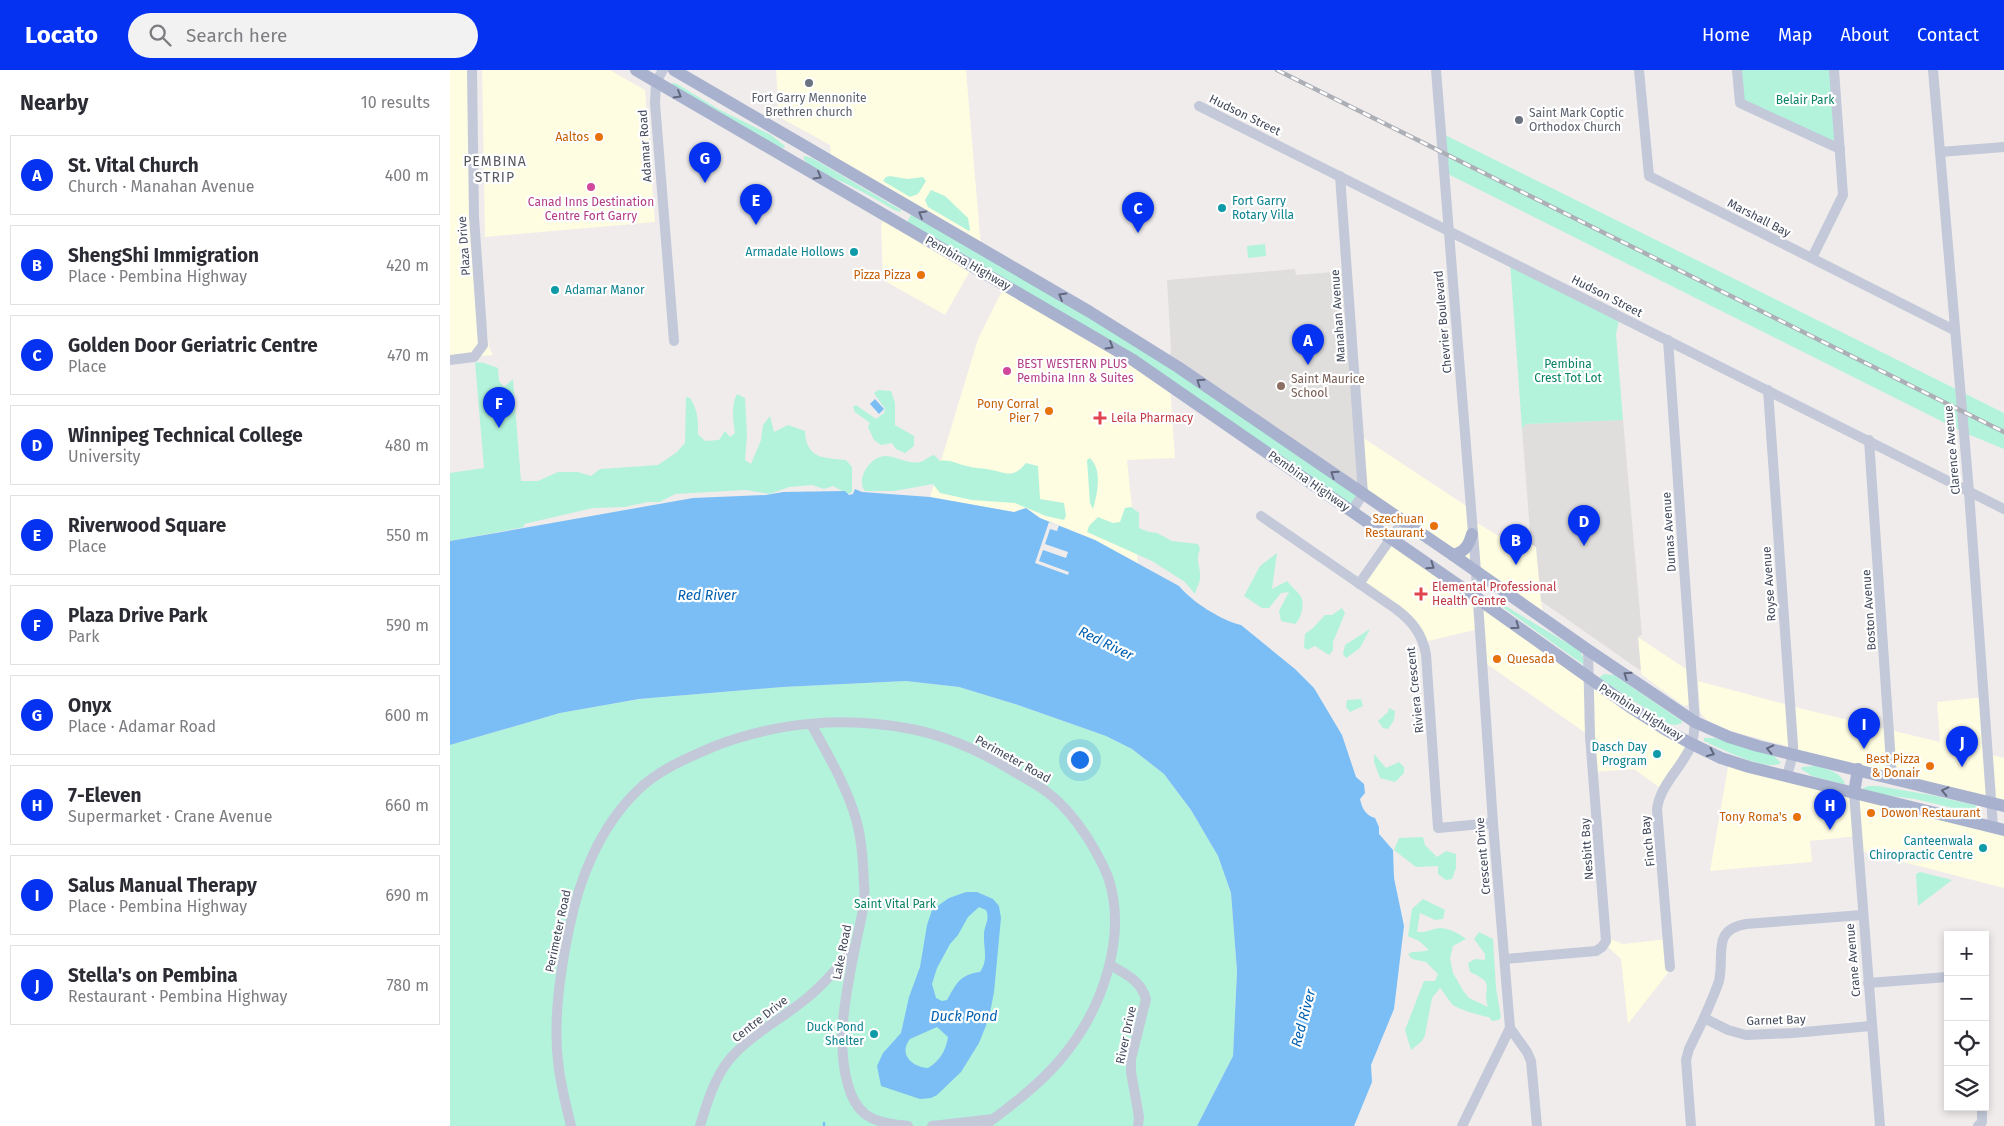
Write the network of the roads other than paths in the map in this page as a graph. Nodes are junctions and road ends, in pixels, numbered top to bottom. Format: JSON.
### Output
{"nodes":[{"id":1,"x":636,"y":70,"type":"edge"},
{"id":2,"x":663,"y":70,"type":"edge"},
{"id":3,"x":674,"y":70,"type":"edge"},
{"id":4,"x":1436,"y":70,"type":"edge"},
{"id":5,"x":1639,"y":70,"type":"edge"},
{"id":6,"x":1737,"y":70,"type":"edge"},
{"id":7,"x":1834,"y":70,"type":"edge"},
{"id":8,"x":1933,"y":70,"type":"edge"},
{"id":9,"x":471,"y":72,"type":"edge"},
{"id":10,"x":656,"y":82,"type":"junction"},
{"id":11,"x":1199,"y":106,"type":"dead end"},
{"id":12,"x":2004,"y":147,"type":"edge"},
{"id":13,"x":1840,"y":149,"type":"junction"},
{"id":14,"x":1940,"y":152,"type":"junction"},
{"id":15,"x":1340,"y":176,"type":"junction"},
{"id":16,"x":1449,"y":231,"type":"junction"},
{"id":17,"x":1812,"y":258,"type":"junction"},
{"id":18,"x":1954,"y":330,"type":"junction"},
{"id":19,"x":1668,"y":340,"type":"junction"},
{"id":20,"x":674,"y":341,"type":"dead end"},
{"id":21,"x":450,"y":360,"type":"edge"},
{"id":22,"x":1768,"y":390,"type":"junction"},
{"id":23,"x":1269,"y":429,"type":"junction"},
{"id":24,"x":1868,"y":440,"type":"junction"},
{"id":25,"x":1258,"y":446,"type":"junction"},
{"id":26,"x":1968,"y":492,"type":"junction"},
{"id":27,"x":1364,"y":494,"type":"junction"},
{"id":28,"x":2004,"y":508,"type":"edge"},
{"id":29,"x":1352,"y":511,"type":"junction"},
{"id":30,"x":1261,"y":516,"type":"dead end"},
{"id":31,"x":1403,"y":521,"type":"junction"},
{"id":32,"x":1472,"y":534,"type":"junction"},
{"id":33,"x":1391,"y":538,"type":"junction"},
{"id":34,"x":1452,"y":555,"type":"junction"},
{"id":35,"x":1476,"y":572,"type":"junction"},
{"id":36,"x":1359,"y":584,"type":"junction"},
{"id":37,"x":1477,"y":598,"type":"junction"},
{"id":38,"x":1588,"y":650,"type":"junction"},
{"id":39,"x":1590,"y":679,"type":"junction"},
{"id":40,"x":1695,"y":722,"type":"junction"},
{"id":41,"x":811,"y":724,"type":"junction"},
{"id":42,"x":1692,"y":744,"type":"junction"},
{"id":43,"x":1793,"y":754,"type":"junction"},
{"id":44,"x":1858,"y":769,"type":"junction"},
{"id":45,"x":1787,"y":776,"type":"junction"},
{"id":46,"x":1892,"y":778,"type":"junction"},
{"id":47,"x":1854,"y":793,"type":"junction"},
{"id":48,"x":1998,"y":804,"type":"edge"},
{"id":49,"x":1493,"y":823,"type":"junction"},
{"id":50,"x":1999,"y":829,"type":"edge"},
{"id":51,"x":1862,"y":915,"type":"junction"},
{"id":52,"x":856,"y":946,"type":"junction"},
{"id":53,"x":1505,"y":959,"type":"junction"},
{"id":54,"x":1110,"y":966,"type":"junction"},
{"id":55,"x":1670,"y":967,"type":"dead end"},
{"id":56,"x":1944,"y":977,"type":"edge"},
{"id":57,"x":1868,"y":984,"type":"junction"},
{"id":58,"x":1704,"y":1018,"type":"junction"},
{"id":59,"x":1871,"y":1026,"type":"junction"},
{"id":60,"x":1510,"y":1028,"type":"junction"},
{"id":61,"x":1982,"y":1111,"type":"edge"},
{"id":62,"x":994,"y":1118,"type":"junction"},
{"id":63,"x":571,"y":1126,"type":"edge"},
{"id":64,"x":700,"y":1126,"type":"edge"},
{"id":65,"x":908,"y":1126,"type":"edge"},
{"id":66,"x":932,"y":1126,"type":"edge"},
{"id":67,"x":939,"y":1126,"type":"edge"},
{"id":68,"x":984,"y":1126,"type":"edge"},
{"id":69,"x":1138,"y":1126,"type":"edge"},
{"id":70,"x":1462,"y":1126,"type":"edge"},
{"id":71,"x":1537,"y":1126,"type":"edge"},
{"id":72,"x":1691,"y":1126,"type":"edge"},
{"id":73,"x":1880,"y":1126,"type":"edge"},
{"id":74,"x":1978,"y":1126,"type":"edge"}],
"edges":[{"from":1,"to":10,"type":"main road","name":"Pembina Highway"},
{"from":2,"to":10,"type":"street"},
{"from":23,"to":3,"type":"main road","name":"Pembina Highway","one_way":true},
{"from":4,"to":16,"type":"street","name":"Chevrier Boulevard"},
{"from":5,"to":17,"type":"street","name":"Marshall Bay"},
{"from":6,"to":13,"type":"street"},
{"from":7,"to":13,"type":"street"},
{"from":8,"to":14,"type":"street","name":"Clarence Avenue"},
{"from":9,"to":21,"type":"street","name":"Plaza Drive"},
{"from":10,"to":20,"type":"street","name":"Adamar Road"},
{"from":10,"to":25,"type":"main road","name":"Pembina Highway","one_way":true},
{"from":11,"to":15,"type":"street","name":"Hudson Street"},
{"from":12,"to":14,"type":"street"},
{"from":13,"to":17,"type":"street"},
{"from":14,"to":18,"type":"street","name":"Clarence Avenue"},
{"from":15,"to":16,"type":"street","name":"Hudson Street"},
{"from":15,"to":27,"type":"street","name":"Manahan Avenue"},
{"from":16,"to":19,"type":"street","name":"Hudson Street"},
{"from":16,"to":32,"type":"street","name":"Chevrier Boulevard"},
{"from":17,"to":18,"type":"street","name":"Marshall Bay"},
{"from":18,"to":26,"type":"street","name":"Clarence Avenue"},
{"from":19,"to":22,"type":"street","name":"Hudson Street"},
{"from":19,"to":40,"type":"street","name":"Dumas Avenue"},
{"from":22,"to":24,"type":"street","name":"Hudson Street"},
{"from":22,"to":43,"type":"street","name":"Royse Avenue"},
{"from":23,"to":25,"type":"main road"},
{"from":27,"to":23,"type":"main road","name":"Pembina Highway","one_way":true},
{"from":24,"to":26,"type":"street","name":"Hudson Street"},
{"from":24,"to":46,"type":"street","name":"Boston Avenue"},
{"from":25,"to":29,"type":"main road","name":"Pembina Highway"},
{"from":26,"to":28,"type":"street","name":"Hudson Street"},
{"from":26,"to":48,"type":"street","name":"Clarence Avenue"},
{"from":27,"to":29,"type":"street"},
{"from":27,"to":31,"type":"main road","name":"Pembina Highway"},
{"from":29,"to":33,"type":"main road","name":"Pembina Highway"},
{"from":30,"to":36,"type":"street","name":"Riviera Crescent"},
{"from":31,"to":33,"type":"street"},
{"from":31,"to":34,"type":"main road","name":"Pembina Highway"},
{"from":32,"to":34,"type":"main road"},
{"from":32,"to":35,"type":"street","name":"Chevrier Boulevard"},
{"from":33,"to":36,"type":"street"},
{"from":33,"to":37,"type":"main road","name":"Pembina Highway","one_way":true},
{"from":34,"to":35,"type":"main road","name":"Pembina Highway"},
{"from":35,"to":37,"type":"street","name":"Crescent Drive"},
{"from":35,"to":38,"type":"main road","name":"Pembina Highway"},
{"from":36,"to":49,"type":"street","name":"Riviera Crescent"},
{"from":37,"to":39,"type":"main road","name":"Pembina Highway","one_way":true},
{"from":37,"to":49,"type":"street","name":"Crescent Drive"},
{"from":38,"to":39,"type":"street","name":"Nesbitt Bay"},
{"from":40,"to":38,"type":"main road","name":"Pembina Highway","one_way":true},
{"from":39,"to":42,"type":"main road","name":"Pembina Highway"},
{"from":39,"to":53,"type":"street","name":"Nesbitt Bay"},
{"from":40,"to":42,"type":"street","name":"Finch Bay"},
{"from":43,"to":40,"type":"main road","name":"Pembina Highway","one_way":true},
{"from":41,"to":52,"type":"street","name":"Lake Road"},
{"from":41,"to":54,"type":"street","name":"Perimeter Road"},
{"from":41,"to":63,"type":"street","name":"Perimeter Road"},
{"from":42,"to":45,"type":"main road","name":"Pembina Highway","one_way":true},
{"from":42,"to":55,"type":"street","name":"Finch Bay"},
{"from":43,"to":44,"type":"main road","name":"Pembina Highway"},
{"from":43,"to":45,"type":"street","name":"Royse Avenue"},
{"from":44,"to":46,"type":"main road","name":"Pembina Highway"},
{"from":44,"to":47,"type":"main road"},
{"from":45,"to":47,"type":"main road","name":"Pembina Highway"},
{"from":48,"to":46,"type":"main road","name":"Pembina Highway","one_way":true},
{"from":47,"to":50,"type":"main road","name":"Pembina Highway"},
{"from":47,"to":51,"type":"street","name":"Crane Avenue"},
{"from":48,"to":50,"type":"street","name":"Clarence Avenue"},
{"from":49,"to":53,"type":"street","name":"Crescent Drive"},
{"from":51,"to":57,"type":"street","name":"Crane Avenue"},
{"from":51,"to":58,"type":"street"},
{"from":52,"to":64,"type":"street","name":"Centre Drive"},
{"from":52,"to":65,"type":"street","name":"Lake Road"},
{"from":53,"to":60,"type":"street","name":"Crescent Drive"},
{"from":54,"to":62,"type":"street","name":"Perimeter Road"},
{"from":54,"to":69,"type":"street","name":"River Drive"},
{"from":56,"to":57,"type":"street"},
{"from":57,"to":59,"type":"street","name":"Crane Avenue"},
{"from":58,"to":59,"type":"street","name":"Garnet Bay"},
{"from":58,"to":72,"type":"street"},
{"from":59,"to":73,"type":"street","name":"Crane Avenue"},
{"from":60,"to":70,"type":"street"},
{"from":60,"to":71,"type":"street"},
{"from":61,"to":74,"type":"street"},
{"from":62,"to":67,"type":"street"},
{"from":62,"to":68,"type":"street","name":"Perimeter Road"},
{"from":66,"to":67,"type":"street"}]}
